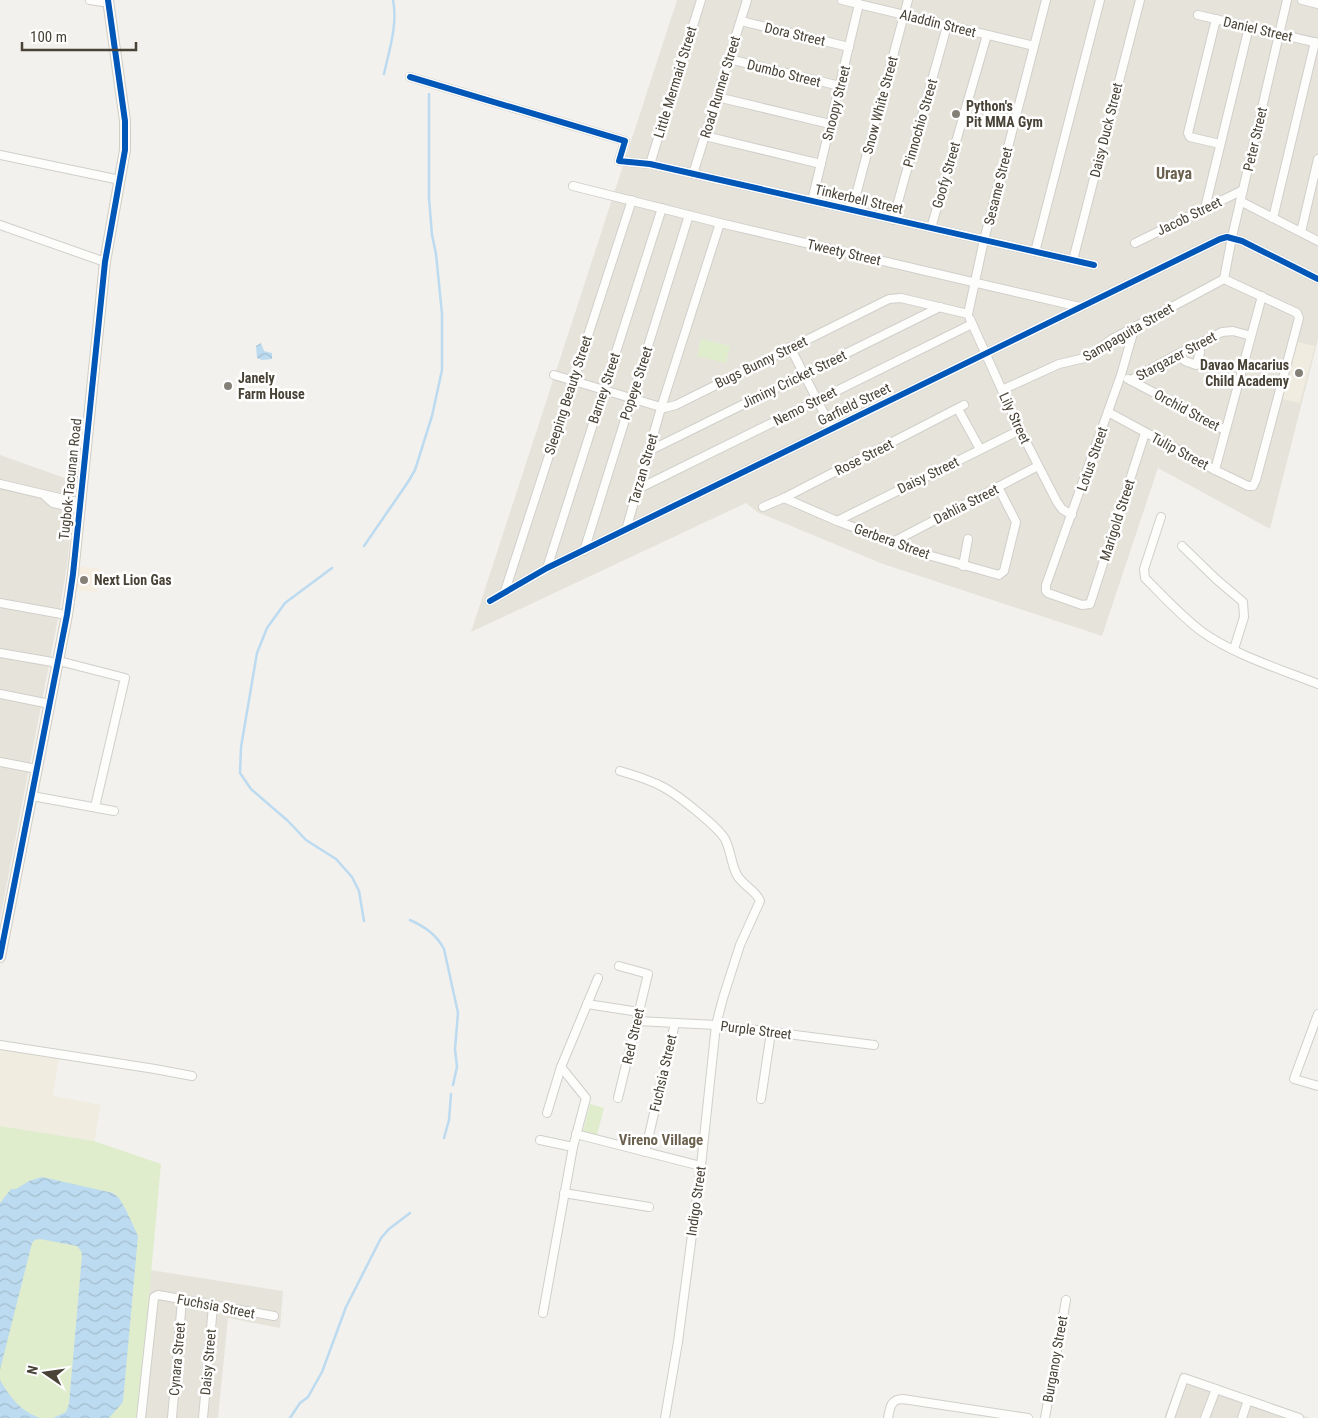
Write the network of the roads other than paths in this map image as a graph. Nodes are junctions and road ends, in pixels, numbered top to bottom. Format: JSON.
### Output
{"nodes":[{"id":1,"x":90,"y":0,"type":"edge"},
{"id":2,"x":700,"y":0,"type":"edge"},
{"id":3,"x":747,"y":0,"type":"edge"},
{"id":4,"x":842,"y":0,"type":"edge"},
{"id":5,"x":908,"y":0,"type":"edge"},
{"id":6,"x":1046,"y":0,"type":"edge"},
{"id":7,"x":1100,"y":0,"type":"edge"},
{"id":8,"x":1140,"y":0,"type":"edge"},
{"id":9,"x":1287,"y":0,"type":"edge"},
{"id":10,"x":1302,"y":0,"type":"edge"},
{"id":11,"x":108,"y":1,"type":"edge"},
{"id":12,"x":859,"y":4,"type":"junction"},
{"id":13,"x":1318,"y":4,"type":"edge"},
{"id":14,"x":904,"y":15,"type":"junction"},
{"id":15,"x":1198,"y":15,"type":"dead end"},
{"id":16,"x":1216,"y":19,"type":"junction"},
{"id":17,"x":741,"y":21,"type":"junction"},
{"id":18,"x":947,"y":26,"type":"junction"},
{"id":19,"x":1249,"y":26,"type":"junction"},
{"id":20,"x":1279,"y":34,"type":"junction"},
{"id":21,"x":986,"y":35,"type":"junction"},
{"id":22,"x":1316,"y":42,"type":"edge"},
{"id":23,"x":1034,"y":46,"type":"junction"},
{"id":24,"x":849,"y":47,"type":"junction"},
{"id":25,"x":729,"y":59,"type":"junction"},
{"id":26,"x":410,"y":77,"type":"dead end"},
{"id":27,"x":840,"y":86,"type":"junction"},
{"id":28,"x":717,"y":97,"type":"junction"},
{"id":29,"x":830,"y":124,"type":"junction"},
{"id":30,"x":705,"y":136,"type":"junction"},
{"id":31,"x":1220,"y":144,"type":"junction"},
{"id":32,"x":0,"y":155,"type":"edge"},
{"id":33,"x":1318,"y":159,"type":"edge"},
{"id":34,"x":650,"y":164,"type":"junction"},
{"id":35,"x":821,"y":164,"type":"junction"},
{"id":36,"x":693,"y":174,"type":"junction"},
{"id":37,"x":120,"y":180,"type":"junction"},
{"id":38,"x":573,"y":186,"type":"dead end"},
{"id":39,"x":1243,"y":190,"type":"junction"},
{"id":40,"x":632,"y":200,"type":"junction"},
{"id":41,"x":812,"y":201,"type":"junction"},
{"id":42,"x":1240,"y":201,"type":"junction"},
{"id":43,"x":662,"y":208,"type":"junction"},
{"id":44,"x":1206,"y":208,"type":"junction"},
{"id":45,"x":852,"y":210,"type":"junction"},
{"id":46,"x":689,"y":215,"type":"junction"},
{"id":47,"x":1273,"y":218,"type":"junction"},
{"id":48,"x":893,"y":220,"type":"junction"},
{"id":49,"x":720,"y":223,"type":"junction"},
{"id":50,"x":0,"y":225,"type":"edge"},
{"id":51,"x":931,"y":228,"type":"junction"},
{"id":52,"x":1301,"y":232,"type":"junction"},
{"id":53,"x":1232,"y":237,"type":"junction"},
{"id":54,"x":984,"y":240,"type":"junction"},
{"id":55,"x":1318,"y":240,"type":"edge"},
{"id":56,"x":1135,"y":243,"type":"dead end"},
{"id":57,"x":1035,"y":252,"type":"junction"},
{"id":58,"x":1073,"y":260,"type":"junction"},
{"id":59,"x":105,"y":262,"type":"junction"},
{"id":60,"x":1094,"y":265,"type":"dead end"},
{"id":61,"x":1224,"y":279,"type":"junction"},
{"id":62,"x":1318,"y":279,"type":"edge"},
{"id":63,"x":975,"y":283,"type":"junction"},
{"id":64,"x":1262,"y":296,"type":"junction"},
{"id":65,"x":940,"y":307,"type":"junction"},
{"id":66,"x":1080,"y":307,"type":"junction"},
{"id":67,"x":968,"y":314,"type":"junction"},
{"id":68,"x":972,"y":324,"type":"junction"},
{"id":69,"x":1135,"y":326,"type":"junction"},
{"id":70,"x":1251,"y":336,"type":"junction"},
{"id":71,"x":1200,"y":343,"type":"junction"},
{"id":72,"x":790,"y":347,"type":"junction"},
{"id":73,"x":985,"y":353,"type":"junction"},
{"id":74,"x":1178,"y":354,"type":"junction"},
{"id":75,"x":1196,"y":365,"type":"junction"},
{"id":76,"x":805,"y":374,"type":"junction"},
{"id":77,"x":1200,"y":374,"type":"dead end"},
{"id":78,"x":554,"y":375,"type":"dead end"},
{"id":79,"x":1121,"y":376,"type":"junction"},
{"id":80,"x":1131,"y":380,"type":"junction"},
{"id":81,"x":572,"y":381,"type":"junction"},
{"id":82,"x":604,"y":390,"type":"junction"},
{"id":83,"x":1002,"y":390,"type":"junction"},
{"id":84,"x":631,"y":399,"type":"junction"},
{"id":85,"x":818,"y":400,"type":"junction"},
{"id":86,"x":661,"y":408,"type":"junction"},
{"id":87,"x":1108,"y":412,"type":"junction"},
{"id":88,"x":832,"y":428,"type":"junction"},
{"id":89,"x":1020,"y":430,"type":"junction"},
{"id":90,"x":1225,"y":430,"type":"junction"},
{"id":91,"x":1145,"y":433,"type":"junction"},
{"id":92,"x":980,"y":449,"type":"junction"},
{"id":93,"x":648,"y":451,"type":"junction"},
{"id":94,"x":1038,"y":466,"type":"junction"},
{"id":95,"x":1215,"y":470,"type":"junction"},
{"id":96,"x":0,"y":484,"type":"edge"},
{"id":97,"x":998,"y":487,"type":"junction"},
{"id":98,"x":638,"y":488,"type":"junction"},
{"id":99,"x":784,"y":498,"type":"junction"},
{"id":100,"x":80,"y":506,"type":"junction"},
{"id":101,"x":762,"y":507,"type":"dead end"},
{"id":102,"x":1072,"y":515,"type":"junction"},
{"id":103,"x":1161,"y":516,"type":"dead end"},
{"id":104,"x":837,"y":521,"type":"junction"},
{"id":105,"x":626,"y":530,"type":"junction"},
{"id":106,"x":968,"y":539,"type":"dead end"},
{"id":107,"x":893,"y":542,"type":"junction"},
{"id":108,"x":1182,"y":546,"type":"dead end"},
{"id":109,"x":584,"y":551,"type":"junction"},
{"id":110,"x":963,"y":566,"type":"junction"},
{"id":111,"x":547,"y":568,"type":"junction"},
{"id":112,"x":506,"y":591,"type":"junction"},
{"id":113,"x":1046,"y":591,"type":"joint"},
{"id":114,"x":490,"y":601,"type":"dead end"},
{"id":115,"x":0,"y":603,"type":"edge"},
{"id":116,"x":67,"y":615,"type":"junction"},
{"id":117,"x":1234,"y":649,"type":"junction"},
{"id":118,"x":0,"y":653,"type":"edge"},
{"id":119,"x":58,"y":662,"type":"junction"},
{"id":120,"x":1318,"y":684,"type":"edge"},
{"id":121,"x":0,"y":694,"type":"edge"},
{"id":122,"x":50,"y":704,"type":"junction"},
{"id":123,"x":0,"y":762,"type":"edge"},
{"id":124,"x":37,"y":769,"type":"junction"},
{"id":125,"x":620,"y":771,"type":"dead end"},
{"id":126,"x":32,"y":796,"type":"junction"},
{"id":127,"x":95,"y":807,"type":"junction"},
{"id":128,"x":114,"y":811,"type":"dead end"},
{"id":129,"x":2,"y":939,"type":"edge"},
{"id":130,"x":0,"y":957,"type":"edge"},
{"id":131,"x":619,"y":966,"type":"dead end"},
{"id":132,"x":598,"y":978,"type":"dead end"},
{"id":133,"x":587,"y":1004,"type":"junction"},
{"id":134,"x":639,"y":1012,"type":"junction"},
{"id":135,"x":1318,"y":1014,"type":"edge"},
{"id":136,"x":637,"y":1021,"type":"junction"},
{"id":137,"x":675,"y":1023,"type":"junction"},
{"id":138,"x":716,"y":1026,"type":"junction"},
{"id":139,"x":771,"y":1032,"type":"junction"},
{"id":140,"x":0,"y":1045,"type":"edge"},
{"id":141,"x":874,"y":1045,"type":"dead end"},
{"id":142,"x":561,"y":1067,"type":"junction"},
{"id":143,"x":192,"y":1076,"type":"dead end"},
{"id":144,"x":1318,"y":1086,"type":"edge"},
{"id":145,"x":618,"y":1098,"type":"dead end"},
{"id":146,"x":761,"y":1099,"type":"dead end"},
{"id":147,"x":547,"y":1113,"type":"dead end"},
{"id":148,"x":576,"y":1134,"type":"junction"},
{"id":149,"x":540,"y":1140,"type":"dead end"},
{"id":150,"x":573,"y":1147,"type":"junction"},
{"id":151,"x":645,"y":1152,"type":"junction"},
{"id":152,"x":700,"y":1166,"type":"junction"},
{"id":153,"x":564,"y":1193,"type":"junction"},
{"id":154,"x":648,"y":1207,"type":"dead end"},
{"id":155,"x":182,"y":1300,"type":"junction"},
{"id":156,"x":1066,"y":1300,"type":"dead end"},
{"id":157,"x":213,"y":1306,"type":"junction"},
{"id":158,"x":543,"y":1313,"type":"dead end"},
{"id":159,"x":274,"y":1316,"type":"dead end"},
{"id":160,"x":1216,"y":1389,"type":"junction"},
{"id":161,"x":1248,"y":1400,"type":"junction"},
{"id":162,"x":987,"y":1415,"type":"edge"},
{"id":163,"x":1279,"y":1415,"type":"edge"},
{"id":164,"x":142,"y":1418,"type":"edge"},
{"id":165,"x":172,"y":1418,"type":"edge"},
{"id":166,"x":203,"y":1418,"type":"edge"},
{"id":167,"x":665,"y":1418,"type":"edge"},
{"id":168,"x":888,"y":1418,"type":"edge"},
{"id":169,"x":1028,"y":1418,"type":"edge"},
{"id":170,"x":1045,"y":1418,"type":"edge"},
{"id":171,"x":1170,"y":1418,"type":"edge"},
{"id":172,"x":1205,"y":1418,"type":"edge"},
{"id":173,"x":1242,"y":1418,"type":"edge"},
{"id":174,"x":1299,"y":1418,"type":"edge"}],
"edges":[{"from":1,"to":11,"type":"street"},
{"from":2,"to":34,"type":"street","name":"Little Mermaid Street"},
{"from":3,"to":17,"type":"street","name":"Road Runner Street"},
{"from":4,"to":12,"type":"street","name":"Aladdin Street"},
{"from":5,"to":14,"type":"street","name":"Snow White Street"},
{"from":6,"to":23,"type":"street","name":"Sesame Street"},
{"from":7,"to":57,"type":"street"},
{"from":8,"to":58,"type":"street","name":"Daisy Duck Street"},
{"from":9,"to":20,"type":"street","name":"Peter Street"},
{"from":10,"to":13,"type":"street"},
{"from":11,"to":37,"type":"street","name":"Tugbok-Tacunan Road"},
{"from":12,"to":14,"type":"street","name":"Aladdin Street"},
{"from":12,"to":24,"type":"street","name":"Snoopy Street"},
{"from":14,"to":18,"type":"street","name":"Aladdin Street"},
{"from":14,"to":45,"type":"street","name":"Snow White Street"},
{"from":15,"to":16,"type":"street","name":"Daniel Street"},
{"from":16,"to":19,"type":"street","name":"Daniel Street"},
{"from":16,"to":31,"type":"street"},
{"from":17,"to":24,"type":"street","name":"Dora Street"},
{"from":17,"to":25,"type":"street","name":"Road Runner Street"},
{"from":18,"to":21,"type":"street","name":"Aladdin Street"},
{"from":18,"to":48,"type":"street","name":"Pinnochio Street"},
{"from":19,"to":20,"type":"street","name":"Daniel Street"},
{"from":19,"to":31,"type":"street"},
{"from":20,"to":22,"type":"street","name":"Daniel Street"},
{"from":20,"to":39,"type":"street","name":"Peter Street"},
{"from":21,"to":23,"type":"street","name":"Aladdin Street"},
{"from":21,"to":51,"type":"street","name":"Goofy Street"},
{"from":22,"to":47,"type":"street"},
{"from":23,"to":54,"type":"street","name":"Sesame Street"},
{"from":24,"to":27,"type":"street","name":"Snoopy Street"},
{"from":25,"to":27,"type":"street","name":"Dumbo Street"},
{"from":25,"to":28,"type":"street","name":"Road Runner Street"},
{"from":26,"to":34,"type":"street","name":"Tinkerbell Street"},
{"from":27,"to":29,"type":"street","name":"Snoopy Street"},
{"from":28,"to":29,"type":"street"},
{"from":28,"to":30,"type":"street","name":"Road Runner Street"},
{"from":29,"to":35,"type":"street","name":"Snoopy Street"},
{"from":30,"to":35,"type":"street"},
{"from":30,"to":36,"type":"street","name":"Road Runner Street"},
{"from":31,"to":44,"type":"street"},
{"from":32,"to":37,"type":"street"},
{"from":33,"to":52,"type":"street"},
{"from":34,"to":36,"type":"street","name":"Tinkerbell Street"},
{"from":35,"to":41,"type":"street","name":"Snoopy Street"},
{"from":36,"to":41,"type":"street","name":"Tinkerbell Street"},
{"from":37,"to":59,"type":"street","name":"Tugbok-Tacunan Road"},
{"from":38,"to":40,"type":"street","name":"Tweety Street"},
{"from":39,"to":42,"type":"street","name":"Peter Street"},
{"from":39,"to":44,"type":"street","name":"Jacob Street"},
{"from":40,"to":43,"type":"street","name":"Tweety Street"},
{"from":40,"to":81,"type":"street","name":"Sleeping Beauty Street"},
{"from":41,"to":45,"type":"street","name":"Tinkerbell Street"},
{"from":42,"to":47,"type":"street"},
{"from":42,"to":53,"type":"street","name":"Peter Street"},
{"from":43,"to":46,"type":"street","name":"Tweety Street"},
{"from":43,"to":82,"type":"street","name":"Barney Street"},
{"from":44,"to":56,"type":"street","name":"Jacob Street"},
{"from":45,"to":48,"type":"street","name":"Tinkerbell Street"},
{"from":46,"to":49,"type":"street","name":"Tweety Street"},
{"from":46,"to":84,"type":"street","name":"Popeye Street"},
{"from":47,"to":52,"type":"street"},
{"from":48,"to":51,"type":"street","name":"Tinkerbell Street"},
{"from":49,"to":63,"type":"street","name":"Tweety Street"},
{"from":49,"to":86,"type":"street"},
{"from":50,"to":59,"type":"street"},
{"from":51,"to":54,"type":"street","name":"Tinkerbell Street"},
{"from":52,"to":55,"type":"street"},
{"from":53,"to":61,"type":"street","name":"Peter Street"},
{"from":53,"to":62,"type":"street"},
{"from":53,"to":66,"type":"street","name":"Garfield Street"},
{"from":54,"to":57,"type":"street","name":"Tinkerbell Street"},
{"from":54,"to":63,"type":"street","name":"Sesame Street"},
{"from":57,"to":58,"type":"street","name":"Tinkerbell Street"},
{"from":58,"to":60,"type":"street","name":"Tinkerbell Street"},
{"from":59,"to":100,"type":"street","name":"Tugbok-Tacunan Road"},
{"from":61,"to":64,"type":"street"},
{"from":61,"to":69,"type":"street","name":"Sampaguita Street"},
{"from":63,"to":66,"type":"street","name":"Tweety Street"},
{"from":63,"to":67,"type":"street","name":"Sesame Street"},
{"from":64,"to":70,"type":"street"},
{"from":64,"to":95,"type":"street","name":"Tulip Street"},
{"from":65,"to":67,"type":"street","name":"Bugs Bunny Street"},
{"from":65,"to":72,"type":"street","name":"Bugs Bunny Street"},
{"from":65,"to":76,"type":"street","name":"Jiminy Cricket Street"},
{"from":66,"to":73,"type":"street","name":"Garfield Street"},
{"from":67,"to":68,"type":"street","name":"Lily Street"},
{"from":68,"to":73,"type":"street","name":"Lily Street"},
{"from":68,"to":85,"type":"street","name":"Nemo Street"},
{"from":69,"to":79,"type":"street","name":"Lotus Street"},
{"from":69,"to":83,"type":"street","name":"Sampaguita Street"},
{"from":70,"to":71,"type":"street","name":"Stargazer Street"},
{"from":70,"to":90,"type":"street"},
{"from":71,"to":74,"type":"street","name":"Stargazer Street"},
{"from":71,"to":75,"type":"street"},
{"from":72,"to":76,"type":"street"},
{"from":72,"to":86,"type":"street","name":"Bugs Bunny Street"},
{"from":73,"to":83,"type":"street","name":"Lily Street"},
{"from":73,"to":88,"type":"street","name":"Garfield Street"},
{"from":74,"to":75,"type":"street"},
{"from":74,"to":80,"type":"street","name":"Stargazer Street"},
{"from":75,"to":77,"type":"street"},
{"from":76,"to":85,"type":"street"},
{"from":76,"to":93,"type":"street","name":"Jiminy Cricket Street"},
{"from":78,"to":81,"type":"street"},
{"from":79,"to":80,"type":"street","name":"Orchid Street"},
{"from":79,"to":87,"type":"street","name":"Lotus Street"},
{"from":80,"to":90,"type":"street","name":"Orchid Street"},
{"from":81,"to":82,"type":"street"},
{"from":81,"to":112,"type":"street","name":"Sleeping Beauty Street"},
{"from":82,"to":84,"type":"street"},
{"from":82,"to":111,"type":"street","name":"Barney Street"},
{"from":83,"to":89,"type":"street","name":"Lily Street"},
{"from":84,"to":86,"type":"street"},
{"from":84,"to":109,"type":"street","name":"Popeye Street"},
{"from":85,"to":88,"type":"street"},
{"from":85,"to":98,"type":"street","name":"Nemo Street"},
{"from":86,"to":93,"type":"street","name":"Tarzan Street"},
{"from":87,"to":91,"type":"street","name":"Tulip Street"},
{"from":87,"to":102,"type":"street","name":"Lotus Street"},
{"from":88,"to":105,"type":"street","name":"Garfield Street"},
{"from":89,"to":92,"type":"street","name":"Daisy Street"},
{"from":89,"to":94,"type":"street","name":"Lily Street"},
{"from":90,"to":95,"type":"street"},
{"from":91,"to":95,"type":"street","name":"Tulip Street"},
{"from":91,"to":113,"type":"street","name":"Marigold Street"},
{"from":92,"to":99,"type":"street","name":"Rose Street"},
{"from":92,"to":104,"type":"street","name":"Daisy Street"},
{"from":93,"to":98,"type":"street","name":"Tarzan Street"},
{"from":94,"to":97,"type":"street","name":"Dahlia Street"},
{"from":94,"to":102,"type":"street","name":"Lily Street"},
{"from":96,"to":100,"type":"street"},
{"from":97,"to":107,"type":"street","name":"Dahlia Street"},
{"from":97,"to":110,"type":"street","name":"Gerbera Street"},
{"from":98,"to":105,"type":"street","name":"Tarzan Street"},
{"from":99,"to":101,"type":"street","name":"Rose Street"},
{"from":99,"to":104,"type":"street","name":"Gerbera Street"},
{"from":100,"to":116,"type":"street","name":"Tugbok-Tacunan Road"},
{"from":102,"to":113,"type":"street","name":"Lotus Street"},
{"from":103,"to":117,"type":"street"},
{"from":104,"to":107,"type":"street","name":"Gerbera Street"},
{"from":105,"to":109,"type":"street","name":"Garfield Street"},
{"from":106,"to":110,"type":"street"},
{"from":107,"to":110,"type":"street","name":"Gerbera Street"},
{"from":108,"to":117,"type":"street"},
{"from":109,"to":111,"type":"street","name":"Garfield Street"},
{"from":111,"to":112,"type":"street","name":"Garfield Street"},
{"from":112,"to":114,"type":"street","name":"Garfield Street"},
{"from":115,"to":116,"type":"street"},
{"from":116,"to":119,"type":"street","name":"Tugbok-Tacunan Road"},
{"from":117,"to":120,"type":"street"},
{"from":118,"to":119,"type":"street"},
{"from":119,"to":122,"type":"street","name":"Tugbok-Tacunan Road"},
{"from":119,"to":127,"type":"street"},
{"from":121,"to":122,"type":"street"},
{"from":122,"to":124,"type":"street","name":"Tugbok-Tacunan Road"},
{"from":123,"to":124,"type":"street"},
{"from":124,"to":126,"type":"street","name":"Tugbok-Tacunan Road"},
{"from":125,"to":138,"type":"street","name":"Indigo Street"},
{"from":126,"to":127,"type":"street"},
{"from":126,"to":129,"type":"street","name":"Tugbok-Tacunan Road"},
{"from":127,"to":128,"type":"street"},
{"from":129,"to":130,"type":"street","name":"Tugbok-Tacunan Road"},
{"from":131,"to":134,"type":"street","name":"Red Street"},
{"from":132,"to":133,"type":"street"},
{"from":133,"to":134,"type":"street"},
{"from":133,"to":142,"type":"street"},
{"from":134,"to":136,"type":"street","name":"Red Street"},
{"from":135,"to":144,"type":"street"},
{"from":136,"to":137,"type":"street","name":"Purple Street"},
{"from":136,"to":145,"type":"street","name":"Red Street"},
{"from":137,"to":138,"type":"street","name":"Purple Street"},
{"from":137,"to":151,"type":"street","name":"Fuchsia Street"},
{"from":138,"to":139,"type":"street","name":"Purple Street"},
{"from":138,"to":152,"type":"street","name":"Indigo Street"},
{"from":139,"to":141,"type":"street","name":"Purple Street"},
{"from":139,"to":146,"type":"street"},
{"from":140,"to":143,"type":"street"},
{"from":142,"to":147,"type":"street"},
{"from":142,"to":148,"type":"street"},
{"from":148,"to":150,"type":"street"},
{"from":148,"to":151,"type":"street"},
{"from":149,"to":150,"type":"street"},
{"from":150,"to":153,"type":"street"},
{"from":151,"to":152,"type":"street"},
{"from":152,"to":167,"type":"street","name":"Indigo Street"},
{"from":153,"to":154,"type":"street"},
{"from":153,"to":158,"type":"street"},
{"from":155,"to":157,"type":"street","name":"Fuchsia Street"},
{"from":155,"to":164,"type":"street","name":"Fuchsia Street"},
{"from":155,"to":165,"type":"street","name":"Cynara Street"},
{"from":156,"to":170,"type":"street","name":"Burganoy Street"},
{"from":157,"to":159,"type":"street","name":"Fuchsia Street"},
{"from":157,"to":166,"type":"street","name":"Daisy Street"},
{"from":160,"to":161,"type":"street"},
{"from":160,"to":171,"type":"street"},
{"from":160,"to":172,"type":"street"},
{"from":161,"to":163,"type":"street"},
{"from":161,"to":173,"type":"street"},
{"from":162,"to":168,"type":"street"},
{"from":162,"to":169,"type":"street"},
{"from":163,"to":174,"type":"street"}]}
